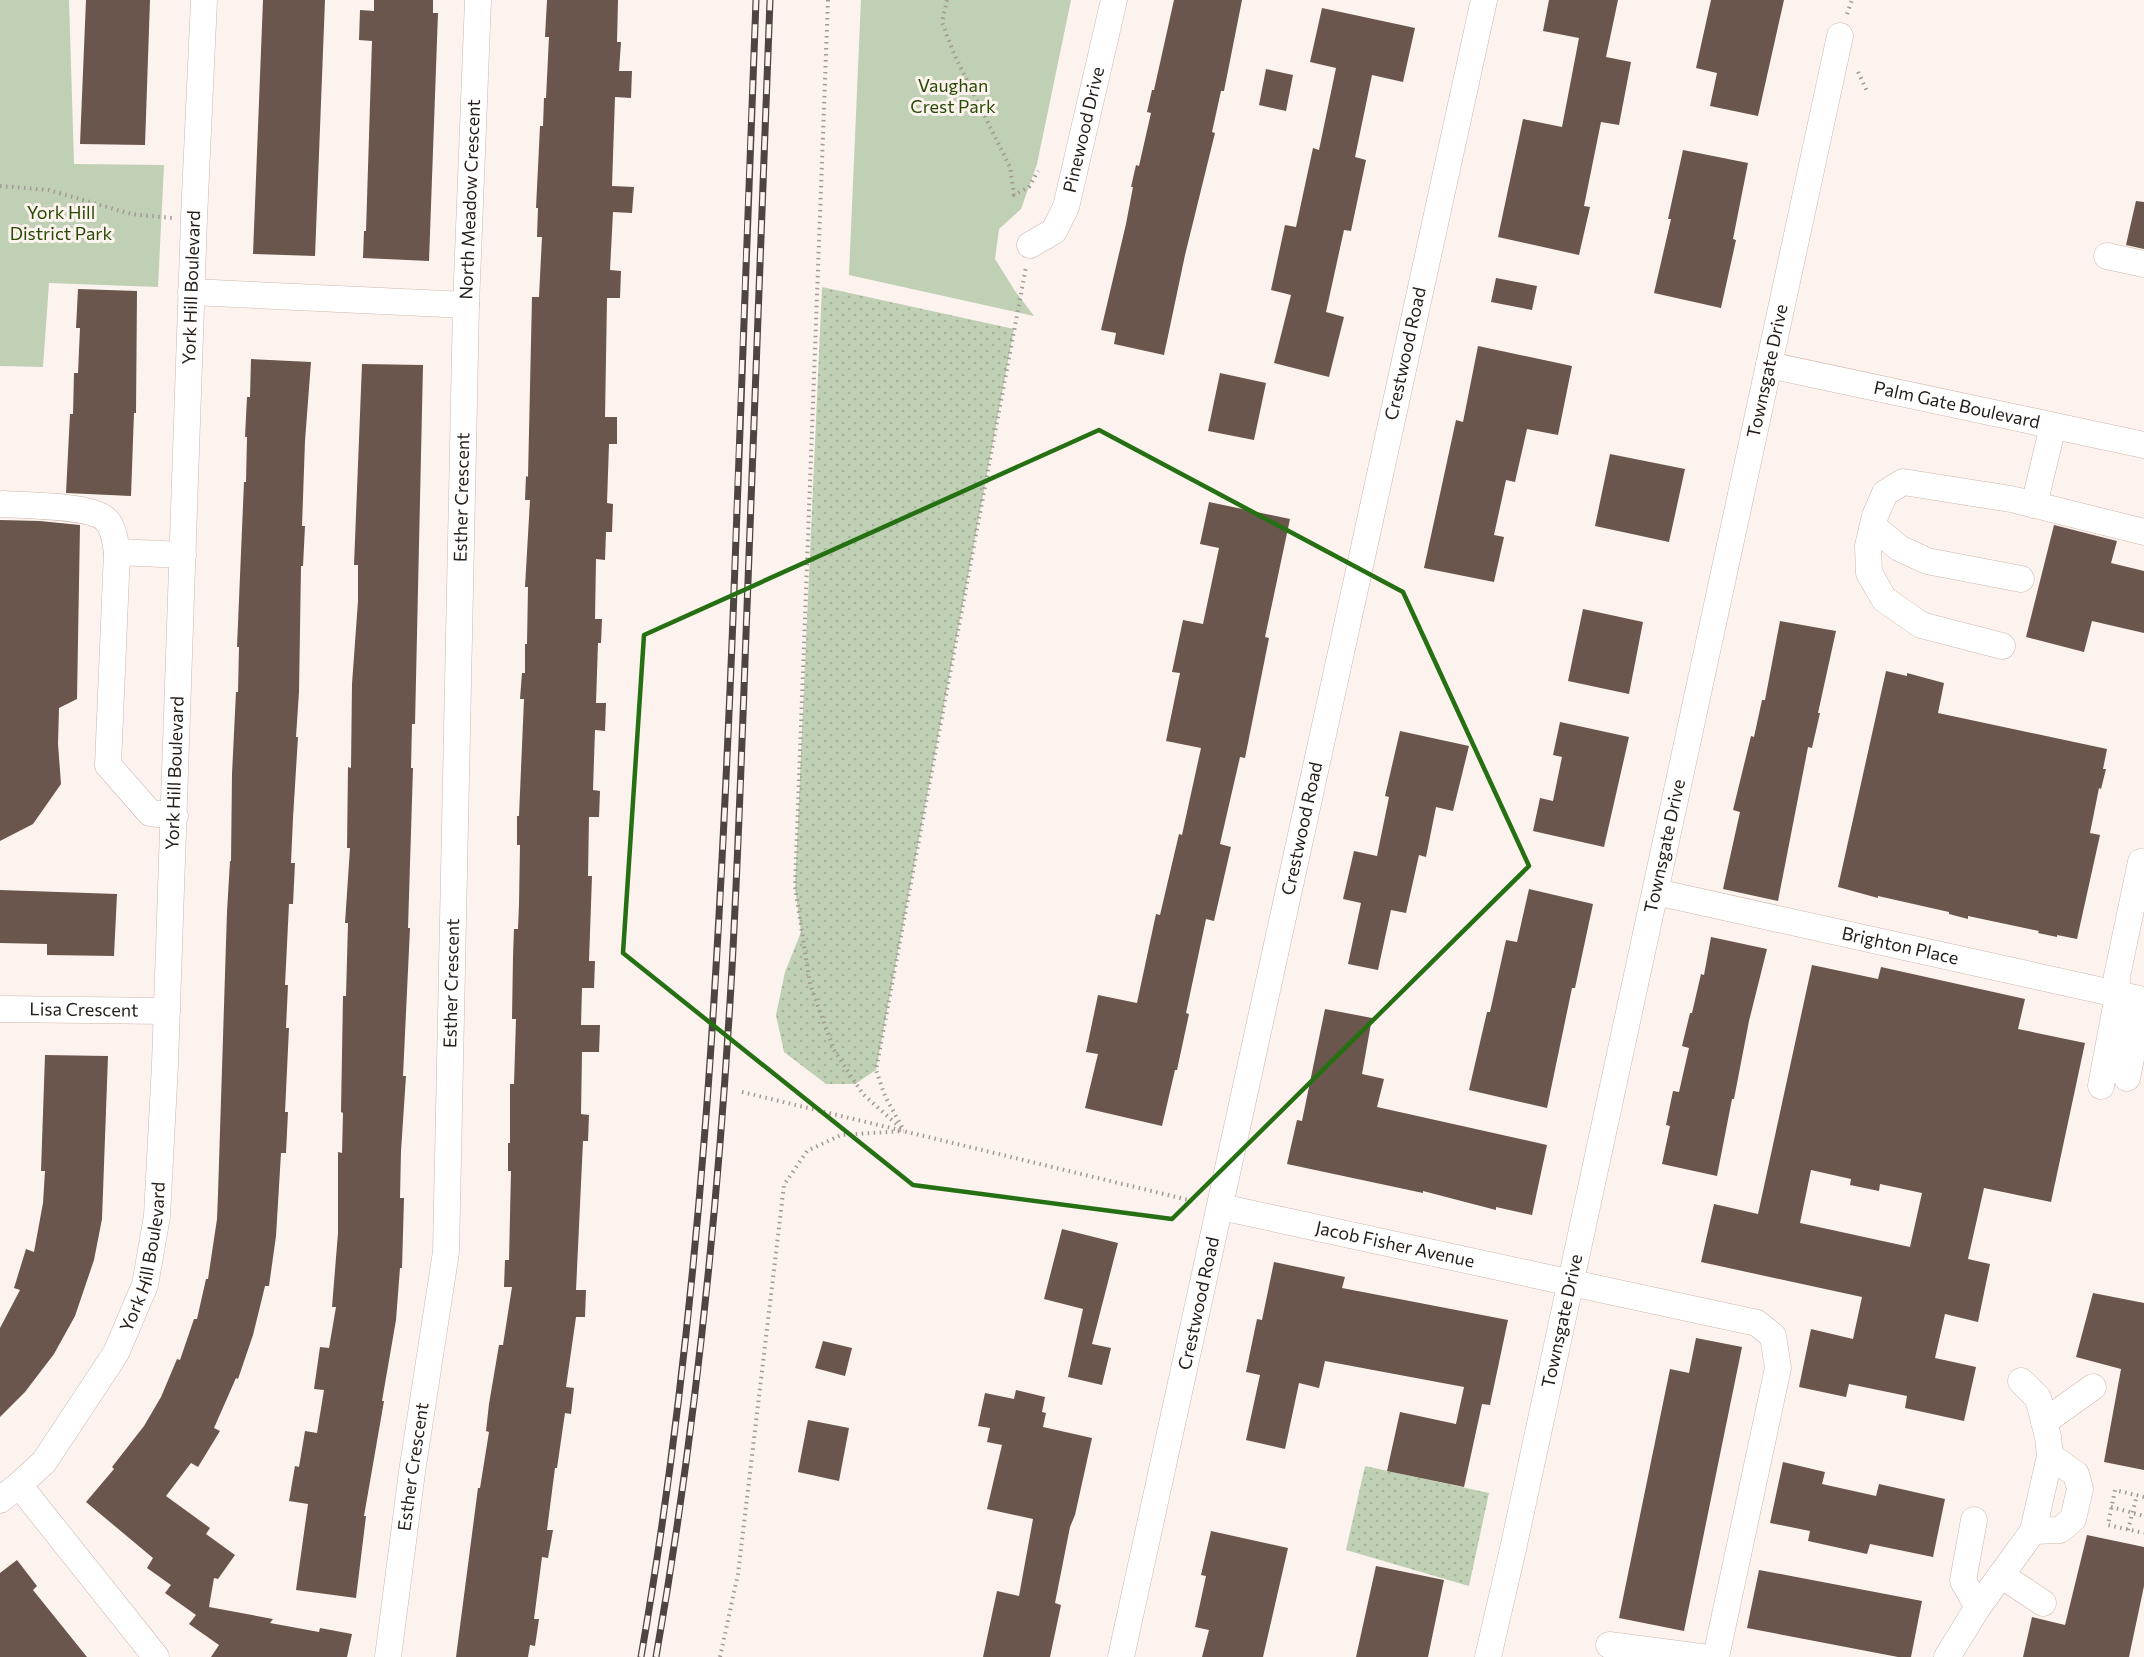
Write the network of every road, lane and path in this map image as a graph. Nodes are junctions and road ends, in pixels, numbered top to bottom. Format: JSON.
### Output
{"nodes":[{"id":1,"x":204,"y":0,"type":"edge"},
{"id":2,"x":478,"y":0,"type":"edge"},
{"id":3,"x":828,"y":0,"type":"edge"},
{"id":4,"x":946,"y":0,"type":"edge"},
{"id":5,"x":1114,"y":0,"type":"edge"},
{"id":6,"x":1484,"y":0,"type":"edge"},
{"id":7,"x":1840,"y":36,"type":"dead end"},
{"id":8,"x":1038,"y":171,"type":"dead end"},
{"id":9,"x":0,"y":186,"type":"edge"},
{"id":10,"x":194,"y":218,"type":"junction"},
{"id":11,"x":1030,"y":245,"type":"joint"},
{"id":12,"x":2107,"y":256,"type":"dead end"},
{"id":13,"x":2144,"y":264,"type":"edge"},
{"id":14,"x":191,"y":292,"type":"junction"},
{"id":15,"x":465,"y":305,"type":"junction"},
{"id":16,"x":1769,"y":365,"type":"junction"},
{"id":17,"x":2053,"y":426,"type":"junction"},
{"id":18,"x":2144,"y":445,"type":"edge"},
{"id":19,"x":3,"y":504,"type":"dead end"},
{"id":20,"x":2034,"y":505,"type":"junction"},
{"id":21,"x":1873,"y":526,"type":"junction"},
{"id":22,"x":2144,"y":532,"type":"edge"},
{"id":23,"x":117,"y":552,"type":"junction"},
{"id":24,"x":183,"y":555,"type":"junction"},
{"id":25,"x":2021,"y":579,"type":"dead end"},
{"id":26,"x":2002,"y":646,"type":"dead end"},
{"id":27,"x":175,"y":816,"type":"junction"},
{"id":28,"x":2141,"y":862,"type":"dead end"},
{"id":29,"x":1656,"y":892,"type":"junction"},
{"id":30,"x":2116,"y":994,"type":"junction"},
{"id":31,"x":2144,"y":1000,"type":"edge"},
{"id":32,"x":0,"y":1009,"type":"edge"},
{"id":33,"x":167,"y":1011,"type":"junction"},
{"id":34,"x":2127,"y":1078,"type":"dead end"},
{"id":35,"x":2101,"y":1086,"type":"dead end"},
{"id":36,"x":742,"y":1092,"type":"dead end"},
{"id":37,"x":904,"y":1131,"type":"junction"},
{"id":38,"x":1221,"y":1207,"type":"junction"},
{"id":39,"x":1571,"y":1282,"type":"junction"},
{"id":40,"x":2021,"y":1381,"type":"dead end"},
{"id":41,"x":2093,"y":1387,"type":"dead end"},
{"id":42,"x":2044,"y":1422,"type":"junction"},
{"id":43,"x":2050,"y":1456,"type":"junction"},
{"id":44,"x":10,"y":1492,"type":"edge"},
{"id":45,"x":2137,"y":1495,"type":"junction"},
{"id":46,"x":2144,"y":1497,"type":"edge"},
{"id":47,"x":2111,"y":1507,"type":"junction"},
{"id":48,"x":2133,"y":1513,"type":"junction"},
{"id":49,"x":2144,"y":1516,"type":"edge"},
{"id":50,"x":1974,"y":1520,"type":"dead end"},
{"id":51,"x":2128,"y":1530,"type":"junction"},
{"id":52,"x":2033,"y":1531,"type":"junction"},
{"id":53,"x":2144,"y":1533,"type":"edge"},
{"id":54,"x":2001,"y":1575,"type":"junction"},
{"id":55,"x":2043,"y":1603,"type":"dead end"},
{"id":56,"x":1978,"y":1607,"type":"junction"},
{"id":57,"x":1609,"y":1645,"type":"dead end"},
{"id":58,"x":156,"y":1657,"type":"edge"},
{"id":59,"x":388,"y":1657,"type":"edge"},
{"id":60,"x":720,"y":1657,"type":"edge"},
{"id":61,"x":1121,"y":1657,"type":"edge"},
{"id":62,"x":1488,"y":1657,"type":"edge"},
{"id":63,"x":1701,"y":1657,"type":"edge"},
{"id":64,"x":1716,"y":1657,"type":"edge"},
{"id":65,"x":1947,"y":1657,"type":"edge"}],
"edges":[{"from":1,"to":10,"type":"street","name":"York Hill Boulevard"},
{"from":2,"to":15,"type":"street","name":"North Meadow Crescent"},
{"from":3,"to":37,"type":"path"},
{"from":4,"to":8,"type":"path"},
{"from":5,"to":11,"type":"street","name":"Pinewood Drive"},
{"from":6,"to":38,"type":"street","name":"Crestwood Road"},
{"from":7,"to":16,"type":"street","name":"Townsgate Drive"},
{"from":9,"to":10,"type":"path"},
{"from":10,"to":14,"type":"street","name":"York Hill Boulevard"},
{"from":11,"to":37,"type":"path"},
{"from":12,"to":13,"type":"street"},
{"from":14,"to":15,"type":"street","name":"North Meadow Crescent"},
{"from":14,"to":24,"type":"street","name":"York Hill Boulevard"},
{"from":15,"to":59,"type":"street","name":"Esther Crescent"},
{"from":16,"to":17,"type":"street","name":"Palm Gate Boulevard"},
{"from":16,"to":29,"type":"street","name":"Townsgate Drive"},
{"from":17,"to":18,"type":"street","name":"Palm Gate Boulevard"},
{"from":17,"to":20,"type":"street"},
{"from":19,"to":23,"type":"street"},
{"from":20,"to":21,"type":"street"},
{"from":20,"to":22,"type":"street"},
{"from":21,"to":25,"type":"street"},
{"from":21,"to":26,"type":"street"},
{"from":23,"to":24,"type":"street"},
{"from":23,"to":27,"type":"street"},
{"from":24,"to":27,"type":"street","name":"York Hill Boulevard"},
{"from":27,"to":33,"type":"street","name":"York Hill Boulevard"},
{"from":28,"to":30,"type":"street"},
{"from":29,"to":30,"type":"street","name":"Brighton Place"},
{"from":29,"to":39,"type":"street","name":"Townsgate Drive"},
{"from":30,"to":31,"type":"street","name":"Brighton Place"},
{"from":30,"to":35,"type":"street"},
{"from":31,"to":34,"type":"street"},
{"from":32,"to":33,"type":"street","name":"Lisa Crescent"},
{"from":33,"to":44,"type":"street","name":"York Hill Boulevard"},
{"from":36,"to":37,"type":"path"},
{"from":37,"to":38,"type":"path"},
{"from":37,"to":60,"type":"path"},
{"from":38,"to":39,"type":"street","name":"Jacob Fisher Avenue"},
{"from":38,"to":61,"type":"street","name":"Crestwood Road"},
{"from":39,"to":62,"type":"street","name":"Townsgate Drive"},
{"from":39,"to":64,"type":"street","name":"Jacob Fisher Avenue"},
{"from":40,"to":42,"type":"street"},
{"from":41,"to":42,"type":"street"},
{"from":42,"to":43,"type":"street"},
{"from":43,"to":52,"type":"street"},
{"from":43,"to":52,"type":"street"},
{"from":44,"to":58,"type":"street"},
{"from":45,"to":46,"type":"path"},
{"from":45,"to":47,"type":"path"},
{"from":45,"to":48,"type":"path"},
{"from":47,"to":48,"type":"path"},
{"from":47,"to":51,"type":"path"},
{"from":48,"to":49,"type":"path"},
{"from":48,"to":51,"type":"path"},
{"from":50,"to":56,"type":"street"},
{"from":51,"to":53,"type":"path"},
{"from":52,"to":54,"type":"street"},
{"from":54,"to":55,"type":"street"},
{"from":54,"to":56,"type":"street"},
{"from":56,"to":65,"type":"street"},
{"from":57,"to":63,"type":"street"}]}
